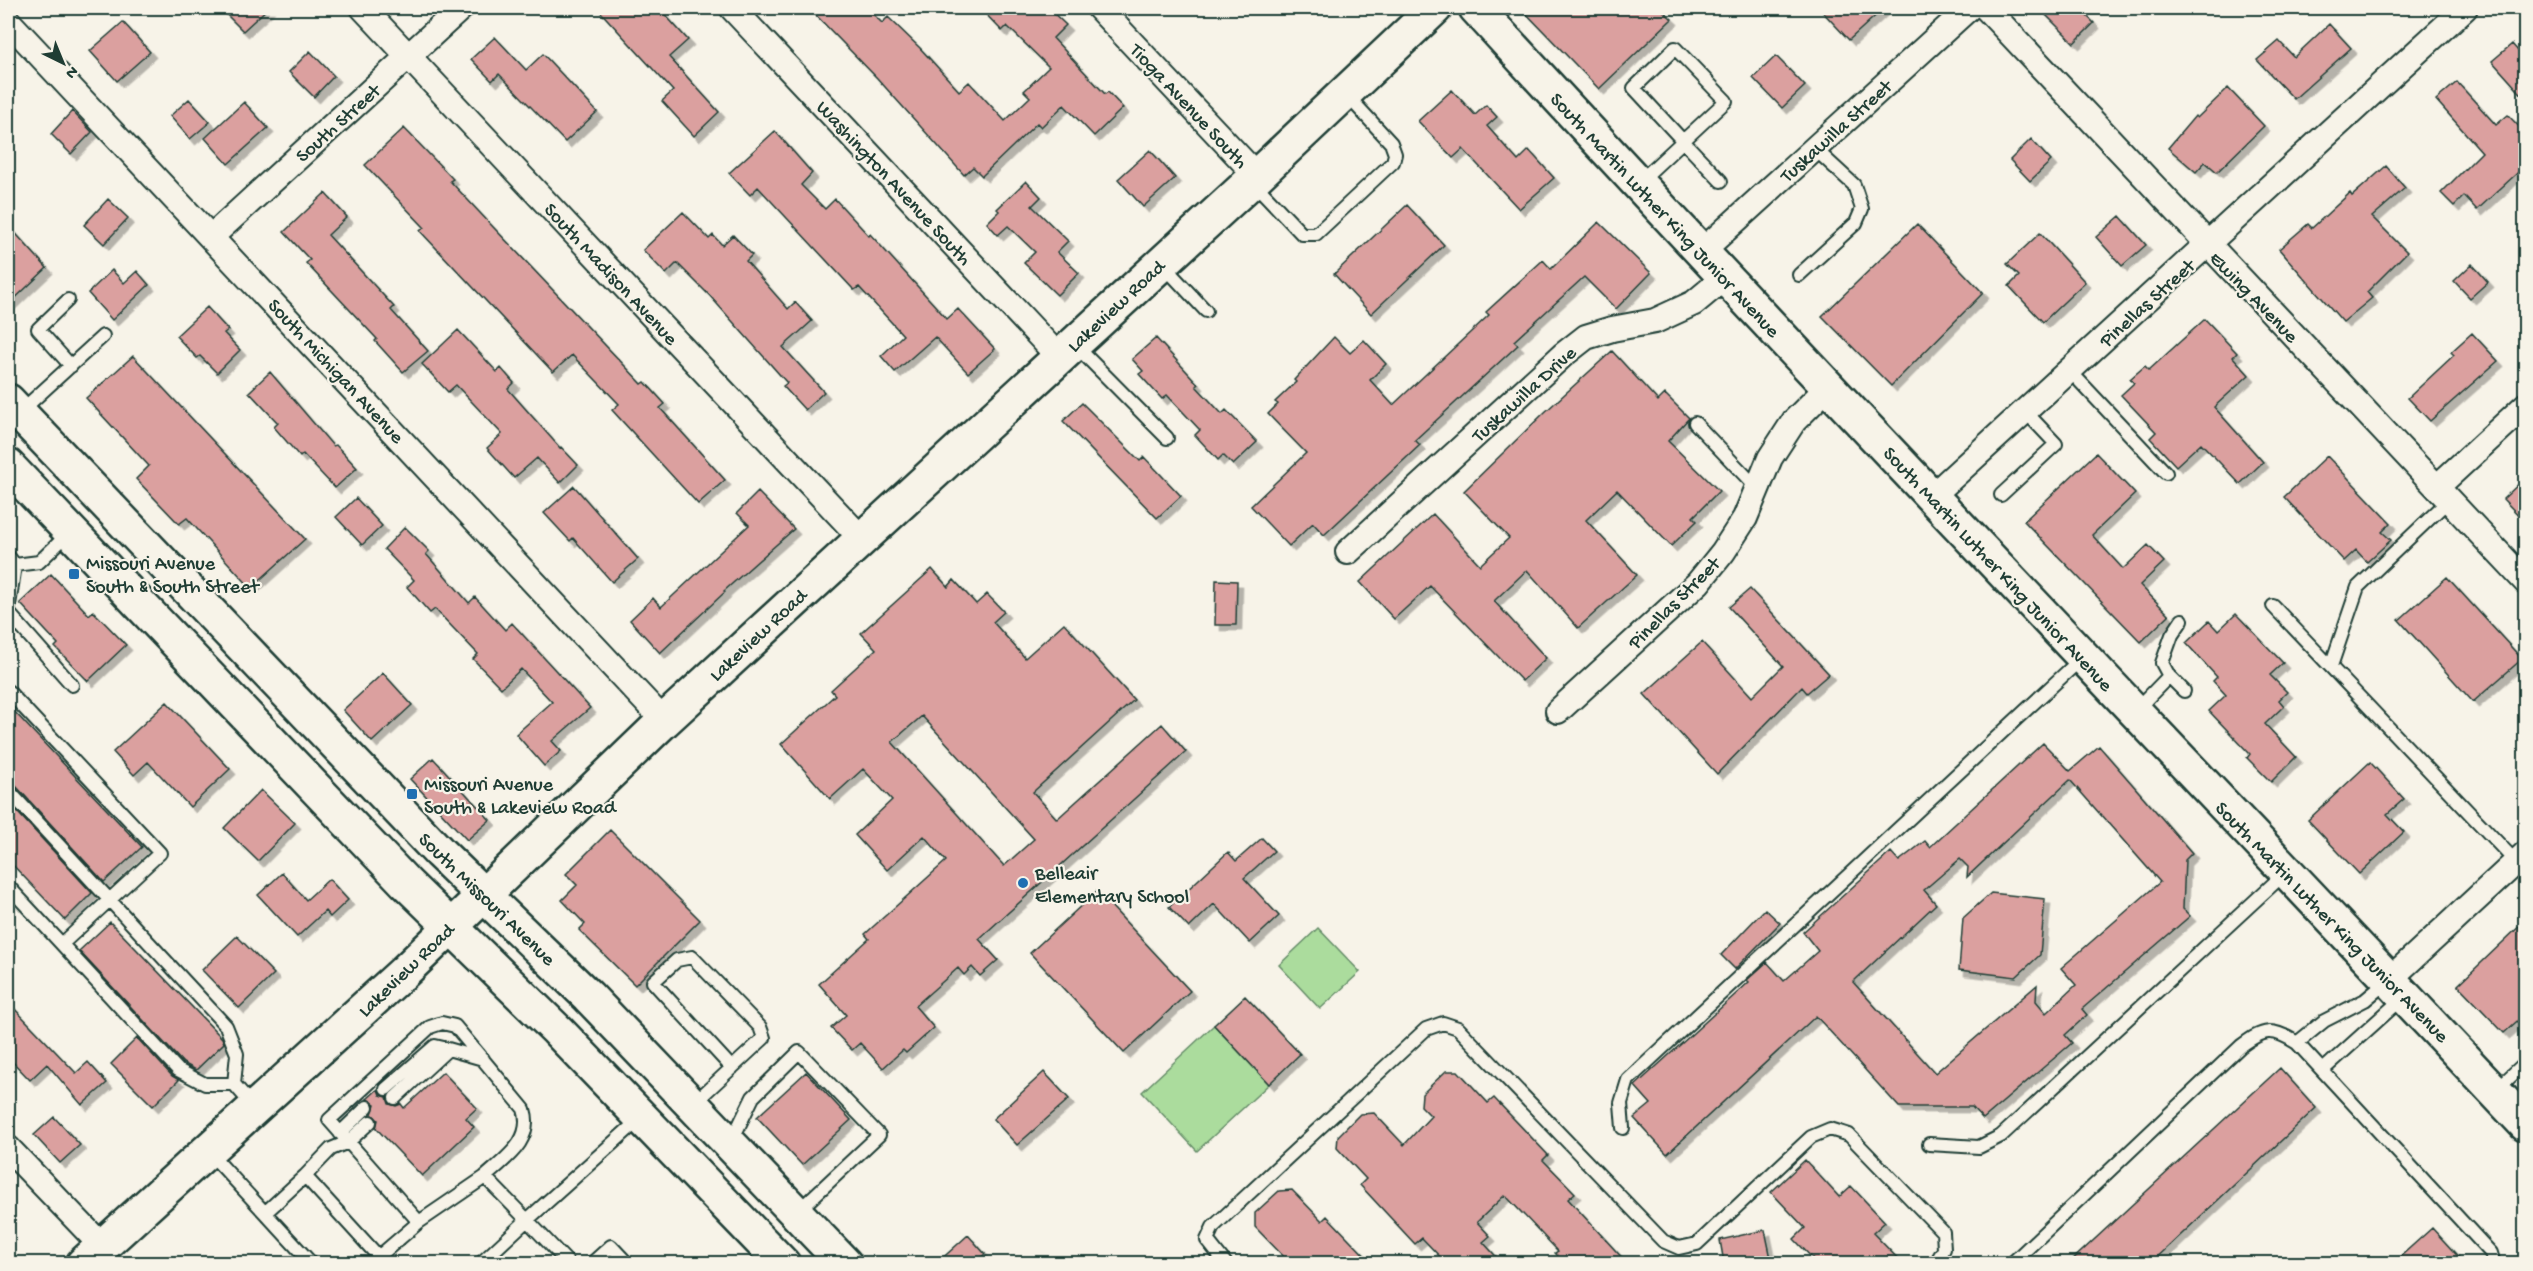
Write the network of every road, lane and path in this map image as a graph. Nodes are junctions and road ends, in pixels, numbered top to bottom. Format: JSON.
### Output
{"nodes":[{"id":1,"x":363,"y":8,"type":"edge"},
{"id":2,"x":461,"y":8,"type":"edge"},
{"id":3,"x":732,"y":8,"type":"edge"},
{"id":4,"x":1099,"y":8,"type":"edge"},
{"id":5,"x":1435,"y":8,"type":"edge"},
{"id":6,"x":1476,"y":8,"type":"edge"},
{"id":7,"x":1969,"y":8,"type":"edge"},
{"id":8,"x":1986,"y":8,"type":"edge"},
{"id":9,"x":2465,"y":8,"type":"edge"},
{"id":10,"x":8,"y":21,"type":"edge"},
{"id":11,"x":409,"y":56,"type":"junction"},
{"id":12,"x":1344,"y":93,"type":"junction"},
{"id":13,"x":1683,"y":141,"type":"junction"},
{"id":14,"x":1815,"y":149,"type":"junction"},
{"id":15,"x":1254,"y":178,"type":"junction"},
{"id":16,"x":1721,"y":181,"type":"dead end"},
{"id":17,"x":1637,"y":184,"type":"junction"},
{"id":18,"x":212,"y":237,"type":"junction"},
{"id":19,"x":2208,"y":246,"type":"junction"},
{"id":20,"x":1700,"y":253,"type":"junction"},
{"id":21,"x":1161,"y":263,"type":"junction"},
{"id":22,"x":1799,"y":275,"type":"dead end"},
{"id":23,"x":1724,"y":278,"type":"junction"},
{"id":24,"x":68,"y":300,"type":"dead end"},
{"id":25,"x":1206,"y":311,"type":"dead end"},
{"id":26,"x":103,"y":336,"type":"dead end"},
{"id":27,"x":1066,"y":350,"type":"junction"},
{"id":28,"x":71,"y":366,"type":"junction"},
{"id":29,"x":2070,"y":370,"type":"junction"},
{"id":30,"x":1828,"y":387,"type":"junction"},
{"id":31,"x":2526,"y":405,"type":"edge"},
{"id":32,"x":11,"y":411,"type":"edge"},
{"id":33,"x":2025,"y":411,"type":"junction"},
{"id":34,"x":1695,"y":423,"type":"dead end"},
{"id":35,"x":1167,"y":438,"type":"dead end"},
{"id":36,"x":8,"y":466,"type":"edge"},
{"id":37,"x":2166,"y":473,"type":"dead end"},
{"id":38,"x":1757,"y":488,"type":"junction"},
{"id":39,"x":2443,"y":493,"type":"junction"},
{"id":40,"x":2001,"y":495,"type":"dead end"},
{"id":41,"x":1931,"y":497,"type":"junction"},
{"id":42,"x":70,"y":532,"type":"junction"},
{"id":43,"x":861,"y":538,"type":"junction"},
{"id":44,"x":1348,"y":552,"type":"dead end"},
{"id":45,"x":11,"y":560,"type":"edge"},
{"id":46,"x":2526,"y":582,"type":"edge"},
{"id":47,"x":2273,"y":606,"type":"dead end"},
{"id":48,"x":2182,"y":620,"type":"dead end"},
{"id":49,"x":2083,"y":657,"type":"junction"},
{"id":50,"x":2331,"y":666,"type":"junction"},
{"id":51,"x":2169,"y":676,"type":"junction"},
{"id":52,"x":72,"y":685,"type":"dead end"},
{"id":53,"x":8,"y":691,"type":"edge"},
{"id":54,"x":2184,"y":691,"type":"dead end"},
{"id":55,"x":1558,"y":711,"type":"dead end"},
{"id":56,"x":2134,"y":711,"type":"junction"},
{"id":57,"x":664,"y":721,"type":"junction"},
{"id":58,"x":8,"y":790,"type":"edge"},
{"id":59,"x":2522,"y":859,"type":"edge"},
{"id":60,"x":2286,"y":873,"type":"junction"},
{"id":61,"x":8,"y":886,"type":"edge"},
{"id":62,"x":483,"y":895,"type":"junction"},
{"id":63,"x":110,"y":899,"type":"junction"},
{"id":64,"x":450,"y":926,"type":"junction"},
{"id":65,"x":62,"y":944,"type":"junction"},
{"id":66,"x":2398,"y":987,"type":"junction"},
{"id":67,"x":2297,"y":1043,"type":"junction"},
{"id":68,"x":448,"y":1049,"type":"junction"},
{"id":69,"x":483,"y":1059,"type":"junction"},
{"id":70,"x":2526,"y":1062,"type":"edge"},
{"id":71,"x":732,"y":1068,"type":"junction"},
{"id":72,"x":2323,"y":1070,"type":"junction"},
{"id":73,"x":386,"y":1089,"type":"dead end"},
{"id":74,"x":2494,"y":1092,"type":"junction"},
{"id":75,"x":244,"y":1096,"type":"junction"},
{"id":76,"x":395,"y":1098,"type":"dead end"},
{"id":77,"x":692,"y":1104,"type":"junction"},
{"id":78,"x":367,"y":1107,"type":"dead end"},
{"id":79,"x":642,"y":1117,"type":"junction"},
{"id":80,"x":370,"y":1122,"type":"dead end"},
{"id":81,"x":2526,"y":1125,"type":"edge"},
{"id":82,"x":1623,"y":1128,"type":"dead end"},
{"id":83,"x":344,"y":1137,"type":"junction"},
{"id":84,"x":730,"y":1144,"type":"junction"},
{"id":85,"x":1929,"y":1144,"type":"dead end"},
{"id":86,"x":8,"y":1148,"type":"edge"},
{"id":87,"x":208,"y":1151,"type":"junction"},
{"id":88,"x":305,"y":1176,"type":"junction"},
{"id":89,"x":485,"y":1177,"type":"junction"},
{"id":90,"x":266,"y":1212,"type":"junction"},
{"id":91,"x":796,"y":1213,"type":"junction"},
{"id":92,"x":527,"y":1220,"type":"junction"},
{"id":93,"x":418,"y":1222,"type":"junction"},
{"id":94,"x":92,"y":1255,"type":"edge"},
{"id":95,"x":374,"y":1260,"type":"edge"},
{"id":96,"x":312,"y":1263,"type":"edge"},
{"id":97,"x":480,"y":1263,"type":"edge"},
{"id":98,"x":569,"y":1263,"type":"edge"},
{"id":99,"x":591,"y":1263,"type":"edge"},
{"id":100,"x":628,"y":1263,"type":"edge"},
{"id":101,"x":783,"y":1263,"type":"edge"},
{"id":102,"x":845,"y":1263,"type":"edge"},
{"id":103,"x":1226,"y":1263,"type":"edge"},
{"id":104,"x":1935,"y":1263,"type":"edge"},
{"id":105,"x":2011,"y":1263,"type":"edge"},
{"id":106,"x":2494,"y":1263,"type":"edge"}],
"edges":[{"from":1,"to":11,"type":"street","name":"South Madison Avenue"},
{"from":2,"to":11,"type":"street","name":"South Street"},
{"from":3,"to":27,"type":"street","name":"Washington Avenue South"},
{"from":4,"to":15,"type":"street","name":"Tioga Avenue South"},
{"from":5,"to":12,"type":"street","name":"Lakeview Road"},
{"from":6,"to":17,"type":"street","name":"South Martin Luther King Junior Avenue"},
{"from":7,"to":14,"type":"street","name":"Tuskawilla Street"},
{"from":8,"to":19,"type":"street","name":"Ewing Avenue"},
{"from":9,"to":19,"type":"street","name":"Pinellas Street"},
{"from":10,"to":18,"type":"street","name":"South Michigan Avenue"},
{"from":11,"to":18,"type":"street","name":"South Street"},
{"from":11,"to":43,"type":"street","name":"South Madison Avenue"},
{"from":12,"to":15,"type":"street","name":"Lakeview Road"},
{"from":12,"to":15,"type":"lane"},
{"from":13,"to":13,"type":"lane"},
{"from":13,"to":16,"type":"lane"},
{"from":13,"to":17,"type":"lane"},
{"from":14,"to":20,"type":"street","name":"Tuskawilla Street"},
{"from":14,"to":22,"type":"lane"},
{"from":15,"to":21,"type":"street","name":"Lakeview Road"},
{"from":17,"to":20,"type":"street","name":"South Martin Luther King Junior Avenue"},
{"from":18,"to":57,"type":"street","name":"South Michigan Avenue"},
{"from":19,"to":29,"type":"street","name":"Pinellas Street"},
{"from":19,"to":39,"type":"street","name":"Ewing Avenue"},
{"from":20,"to":23,"type":"street","name":"South Martin Luther King Junior Avenue"},
{"from":21,"to":25,"type":"lane"},
{"from":21,"to":27,"type":"street","name":"Lakeview Road"},
{"from":23,"to":30,"type":"street","name":"South Martin Luther King Junior Avenue"},
{"from":23,"to":44,"type":"street","name":"Tuskawilla Drive"},
{"from":24,"to":28,"type":"lane"},
{"from":26,"to":28,"type":"lane"},
{"from":27,"to":35,"type":"lane"},
{"from":27,"to":43,"type":"street","name":"Lakeview Road"},
{"from":28,"to":32,"type":"lane"},
{"from":29,"to":33,"type":"street","name":"Pinellas Street"},
{"from":29,"to":37,"type":"lane"},
{"from":30,"to":38,"type":"street","name":"Pinellas Street"},
{"from":30,"to":41,"type":"street","name":"South Martin Luther King Junior Avenue"},
{"from":31,"to":39,"type":"street"},
{"from":32,"to":62,"type":"street","name":"South Missouri Avenue"},
{"from":33,"to":40,"type":"lane"},
{"from":33,"to":41,"type":"street","name":"Pinellas Street"},
{"from":34,"to":38,"type":"lane"},
{"from":36,"to":42,"type":"street"},
{"from":38,"to":55,"type":"street","name":"Pinellas Street"},
{"from":39,"to":46,"type":"street","name":"Ewing Avenue"},
{"from":39,"to":50,"type":"lane"},
{"from":41,"to":49,"type":"street","name":"South Martin Luther King Junior Avenue"},
{"from":42,"to":45,"type":"lane"},
{"from":42,"to":64,"type":"street"},
{"from":43,"to":57,"type":"street","name":"Lakeview Road"},
{"from":45,"to":52,"type":"lane"},
{"from":47,"to":50,"type":"lane"},
{"from":48,"to":51,"type":"lane"},
{"from":49,"to":56,"type":"street","name":"South Martin Luther King Junior Avenue"},
{"from":49,"to":82,"type":"lane"},
{"from":50,"to":59,"type":"lane"},
{"from":51,"to":54,"type":"lane"},
{"from":51,"to":56,"type":"lane"},
{"from":53,"to":63,"type":"lane"},
{"from":56,"to":60,"type":"street","name":"South Martin Luther King Junior Avenue"},
{"from":57,"to":62,"type":"street","name":"Lakeview Road"},
{"from":58,"to":63,"type":"lane"},
{"from":59,"to":66,"type":"street"},
{"from":60,"to":66,"type":"street","name":"South Martin Luther King Junior Avenue"},
{"from":60,"to":85,"type":"lane"},
{"from":61,"to":65,"type":"lane"},
{"from":62,"to":64,"type":"street","name":"Lakeview Road"},
{"from":62,"to":77,"type":"street","name":"South Missouri Avenue"},
{"from":63,"to":65,"type":"lane"},
{"from":63,"to":75,"type":"lane"},
{"from":64,"to":75,"type":"street","name":"Lakeview Road"},
{"from":64,"to":79,"type":"street"},
{"from":65,"to":75,"type":"lane"},
{"from":66,"to":67,"type":"lane"},
{"from":66,"to":72,"type":"lane"},
{"from":66,"to":74,"type":"street","name":"South Martin Luther King Junior Avenue"},
{"from":67,"to":72,"type":"lane"},
{"from":67,"to":105,"type":"lane"},
{"from":68,"to":69,"type":"lane"},
{"from":68,"to":73,"type":"lane"},
{"from":68,"to":76,"type":"lane"},
{"from":69,"to":83,"type":"lane"},
{"from":69,"to":89,"type":"lane"},
{"from":70,"to":74,"type":"lane"},
{"from":71,"to":71,"type":"lane"},
{"from":71,"to":77,"type":"lane"},
{"from":72,"to":106,"type":"lane"},
{"from":74,"to":81,"type":"street","name":"South Martin Luther King Junior Avenue"},
{"from":75,"to":87,"type":"street","name":"Lakeview Road"},
{"from":77,"to":84,"type":"street","name":"South Missouri Avenue"},
{"from":78,"to":83,"type":"lane"},
{"from":79,"to":92,"type":"lane"},
{"from":79,"to":101,"type":"street"},
{"from":80,"to":83,"type":"lane"},
{"from":83,"to":88,"type":"lane"},
{"from":83,"to":93,"type":"lane"},
{"from":84,"to":91,"type":"street","name":"South Missouri Avenue"},
{"from":84,"to":91,"type":"lane"},
{"from":86,"to":94,"type":"street"},
{"from":87,"to":90,"type":"lane"},
{"from":87,"to":94,"type":"street","name":"Lakeview Road"},
{"from":88,"to":90,"type":"lane"},
{"from":88,"to":95,"type":"lane"},
{"from":89,"to":92,"type":"lane"},
{"from":89,"to":93,"type":"lane"},
{"from":90,"to":96,"type":"lane"},
{"from":91,"to":102,"type":"street","name":"South Missouri Avenue"},
{"from":92,"to":97,"type":"lane"},
{"from":92,"to":98,"type":"lane"},
{"from":93,"to":95,"type":"lane"},
{"from":99,"to":100,"type":"lane"},
{"from":103,"to":104,"type":"lane"}]}
